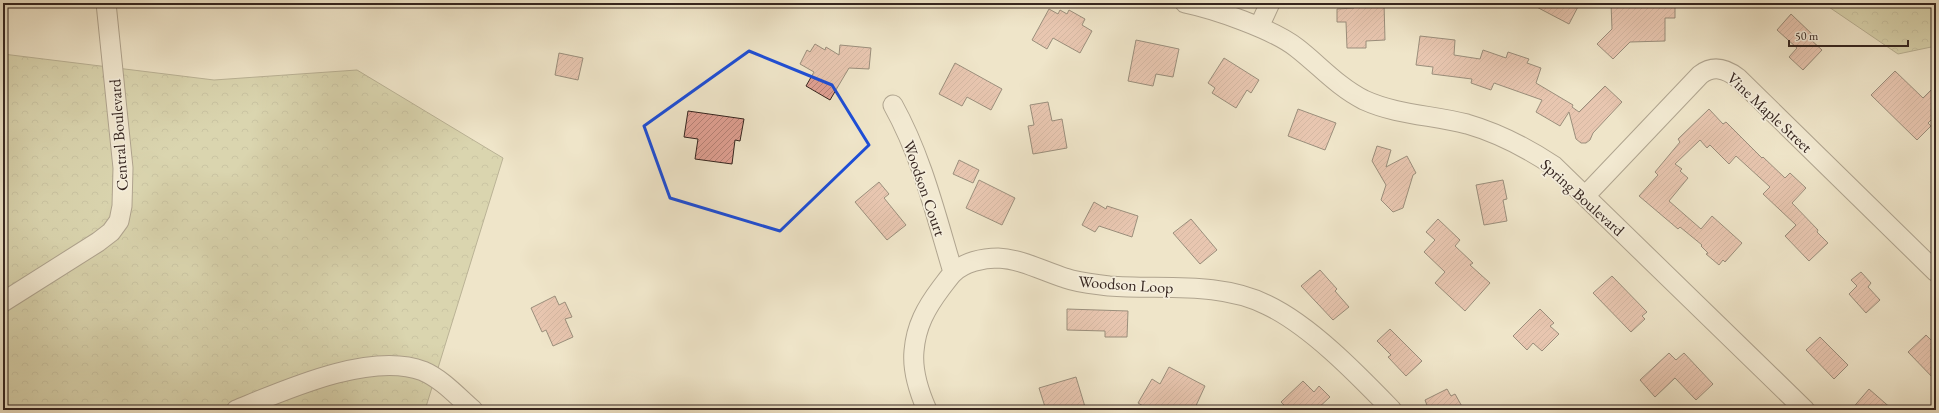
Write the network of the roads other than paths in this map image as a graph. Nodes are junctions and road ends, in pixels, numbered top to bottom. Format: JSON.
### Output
{"nodes":[{"id":1,"x":106,"y":3,"type":"edge"},
{"id":2,"x":1185,"y":3,"type":"edge"},
{"id":3,"x":1270,"y":3,"type":"edge"},
{"id":4,"x":1259,"y":27,"type":"junction"},
{"id":5,"x":892,"y":105,"type":"dead end"},
{"id":6,"x":1585,"y":196,"type":"junction"},
{"id":7,"x":953,"y":272,"type":"junction"},
{"id":8,"x":1936,"y":272,"type":"edge"},
{"id":9,"x":3,"y":302,"type":"edge"},
{"id":10,"x":236,"y":410,"type":"edge"},
{"id":11,"x":474,"y":410,"type":"edge"},
{"id":12,"x":927,"y":410,"type":"edge"},
{"id":13,"x":1392,"y":410,"type":"edge"},
{"id":14,"x":1805,"y":410,"type":"edge"}],
"edges":[{"from":1,"to":9,"type":"street","name":"Central Boulevard"},
{"from":2,"to":4,"type":"street","name":"Spring Boulevard"},
{"from":3,"to":4,"type":"street"},
{"from":4,"to":6,"type":"street","name":"Spring Boulevard"},
{"from":5,"to":7,"type":"street","name":"Woodson Court"},
{"from":6,"to":8,"type":"street","name":"Vine Maple Street"},
{"from":6,"to":14,"type":"street","name":"Spring Boulevard"},
{"from":7,"to":12,"type":"street","name":"Woodson Loop"},
{"from":7,"to":13,"type":"street","name":"Woodson Loop"},
{"from":10,"to":11,"type":"street"}]}
